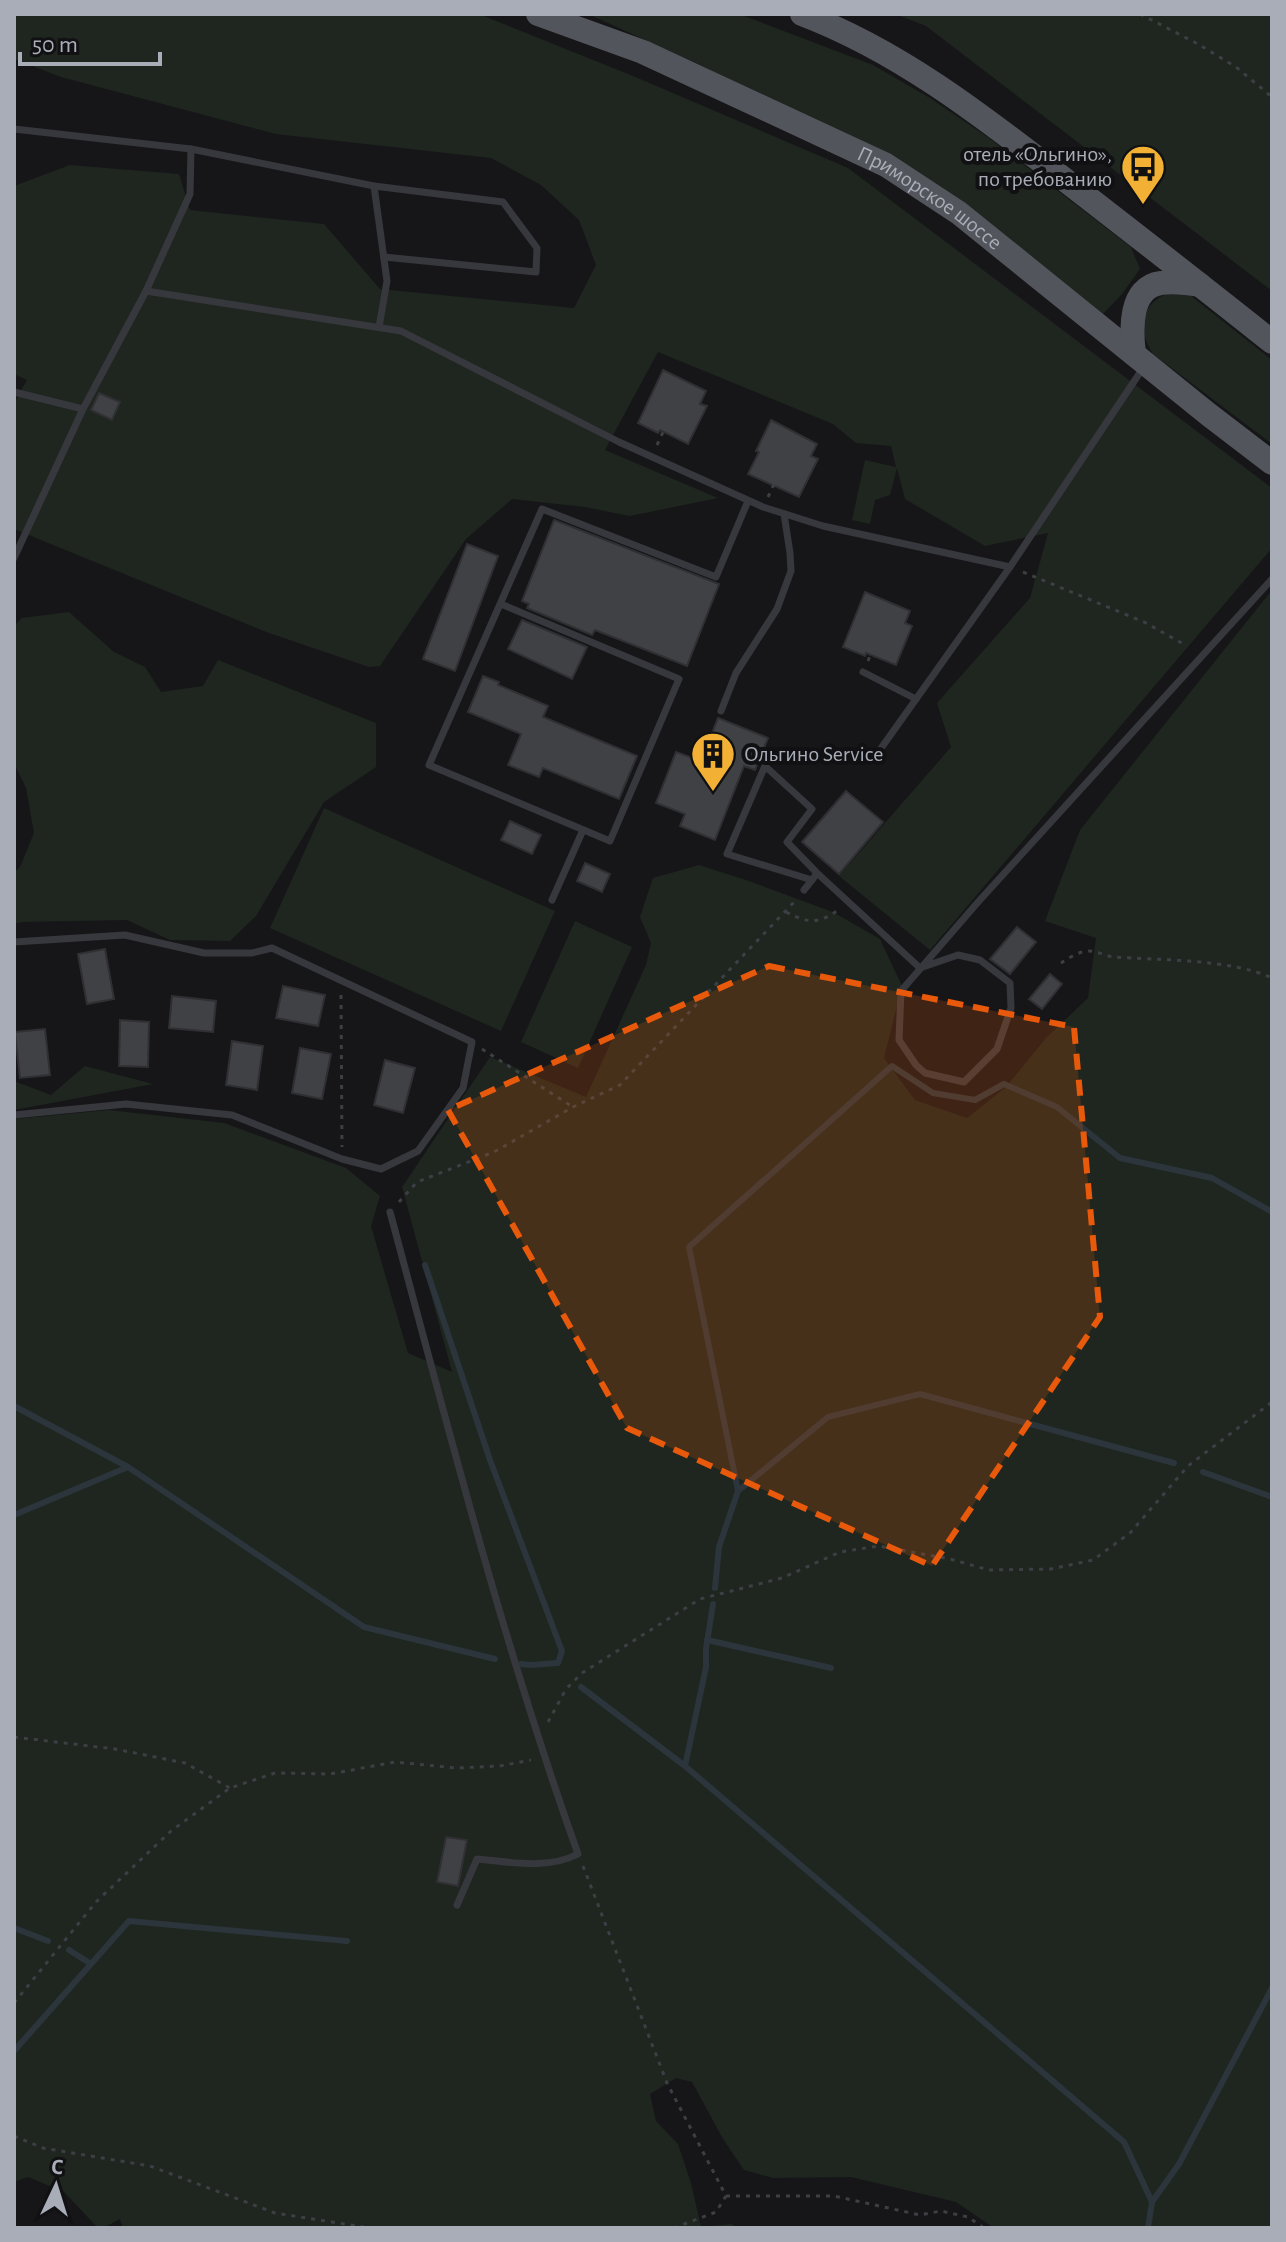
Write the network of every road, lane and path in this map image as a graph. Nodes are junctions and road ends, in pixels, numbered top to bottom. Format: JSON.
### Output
{"nodes":[{"id":1,"x":538,"y":14,"type":"edge"},
{"id":2,"x":802,"y":14,"type":"edge"},
{"id":3,"x":1140,"y":14,"type":"edge"},
{"id":4,"x":1272,"y":97,"type":"edge"},
{"id":5,"x":14,"y":129,"type":"edge"},
{"id":6,"x":191,"y":149,"type":"junction"},
{"id":7,"x":374,"y":186,"type":"junction"},
{"id":8,"x":384,"y":257,"type":"junction"},
{"id":9,"x":1200,"y":285,"type":"junction"},
{"id":10,"x":146,"y":291,"type":"junction"},
{"id":11,"x":379,"y":327,"type":"junction"},
{"id":12,"x":1272,"y":342,"type":"edge"},
{"id":13,"x":1140,"y":359,"type":"junction"},
{"id":14,"x":14,"y":392,"type":"edge"},
{"id":15,"x":83,"y":409,"type":"junction"},
{"id":16,"x":664,"y":430,"type":"dead end"},
{"id":17,"x":661,"y":437,"type":"dead end"},
{"id":18,"x":1272,"y":463,"type":"edge"},
{"id":19,"x":775,"y":482,"type":"dead end"},
{"id":20,"x":771,"y":490,"type":"dead end"},
{"id":21,"x":748,"y":501,"type":"junction"},
{"id":22,"x":784,"y":514,"type":"junction"},
{"id":23,"x":14,"y":558,"type":"edge"},
{"id":24,"x":1010,"y":567,"type":"junction"},
{"id":25,"x":1272,"y":579,"type":"edge"},
{"id":26,"x":501,"y":604,"type":"junction"},
{"id":27,"x":1187,"y":646,"type":"dead end"},
{"id":28,"x":871,"y":653,"type":"dead end"},
{"id":29,"x":868,"y":660,"type":"dead end"},
{"id":30,"x":863,"y":672,"type":"dead end"},
{"id":31,"x":916,"y":699,"type":"junction"},
{"id":32,"x":721,"y":711,"type":"dead end"},
{"id":33,"x":872,"y":761,"type":"dead end"},
{"id":34,"x":583,"y":830,"type":"junction"},
{"id":35,"x":815,"y":876,"type":"junction"},
{"id":36,"x":804,"y":890,"type":"joint"},
{"id":37,"x":552,"y":900,"type":"dead end"},
{"id":38,"x":850,"y":903,"type":"junction"},
{"id":39,"x":786,"y":912,"type":"junction"},
{"id":40,"x":14,"y":942,"type":"edge"},
{"id":41,"x":1061,"y":963,"type":"dead end"},
{"id":42,"x":920,"y":968,"type":"junction"},
{"id":43,"x":1272,"y":978,"type":"edge"},
{"id":44,"x":341,"y":980,"type":"junction"},
{"id":45,"x":472,"y":1042,"type":"junction"},
{"id":46,"x":573,"y":1107,"type":"junction"},
{"id":47,"x":14,"y":1115,"type":"edge"},
{"id":48,"x":342,"y":1159,"type":"junction"},
{"id":49,"x":390,"y":1212,"type":"joint"},
{"id":50,"x":1272,"y":1402,"type":"edge"},
{"id":51,"x":14,"y":1737,"type":"edge"},
{"id":52,"x":538,"y":1740,"type":"junction"},
{"id":53,"x":544,"y":1758,"type":"junction"},
{"id":54,"x":230,"y":1788,"type":"junction"},
{"id":55,"x":578,"y":1854,"type":"junction"},
{"id":56,"x":457,"y":1905,"type":"dead end"},
{"id":57,"x":14,"y":2003,"type":"edge"},
{"id":58,"x":14,"y":2136,"type":"edge"},
{"id":59,"x":726,"y":2196,"type":"junction"},
{"id":60,"x":370,"y":2228,"type":"edge"},
{"id":61,"x":674,"y":2228,"type":"edge"},
{"id":62,"x":984,"y":2228,"type":"edge"}],
"edges":[{"from":1,"to":13,"type":"main road","name":"Приморское шоссе"},
{"from":2,"to":9,"type":"main road"},
{"from":3,"to":4,"type":"path"},
{"from":5,"to":6,"type":"lane"},
{"from":6,"to":7,"type":"lane"},
{"from":6,"to":10,"type":"lane"},
{"from":7,"to":8,"type":"lane"},
{"from":7,"to":8,"type":"lane"},
{"from":8,"to":11,"type":"lane"},
{"from":9,"to":12,"type":"main road"},
{"from":9,"to":13,"type":"main road"},
{"from":10,"to":11,"type":"lane"},
{"from":10,"to":15,"type":"lane"},
{"from":11,"to":21,"type":"lane"},
{"from":13,"to":18,"type":"main road","name":"Приморское шоссе"},
{"from":13,"to":24,"type":"lane"},
{"from":14,"to":15,"type":"lane"},
{"from":15,"to":23,"type":"lane"},
{"from":16,"to":17,"type":"path"},
{"from":19,"to":20,"type":"path"},
{"from":21,"to":22,"type":"lane"},
{"from":21,"to":26,"type":"lane"},
{"from":22,"to":24,"type":"lane"},
{"from":22,"to":32,"type":"lane"},
{"from":24,"to":27,"type":"path"},
{"from":24,"to":31,"type":"lane"},
{"from":25,"to":42,"type":"lane"},
{"from":26,"to":34,"type":"lane"},
{"from":26,"to":34,"type":"lane"},
{"from":28,"to":29,"type":"path"},
{"from":30,"to":31,"type":"lane"},
{"from":31,"to":33,"type":"lane"},
{"from":34,"to":37,"type":"lane"},
{"from":35,"to":35,"type":"lane"},
{"from":35,"to":36,"type":"lane"},
{"from":35,"to":38,"type":"lane"},
{"from":36,"to":39,"type":"path"},
{"from":38,"to":39,"type":"path"},
{"from":38,"to":42,"type":"lane"},
{"from":39,"to":46,"type":"path"},
{"from":40,"to":44,"type":"lane"},
{"from":41,"to":43,"type":"path"},
{"from":42,"to":42,"type":"lane"},
{"from":44,"to":45,"type":"lane"},
{"from":44,"to":48,"type":"path"},
{"from":45,"to":46,"type":"path"},
{"from":45,"to":48,"type":"lane"},
{"from":46,"to":49,"type":"path"},
{"from":47,"to":48,"type":"lane"},
{"from":49,"to":52,"type":"lane"},
{"from":50,"to":52,"type":"path"},
{"from":51,"to":54,"type":"path"},
{"from":52,"to":53,"type":"lane"},
{"from":53,"to":54,"type":"path"},
{"from":53,"to":55,"type":"lane"},
{"from":54,"to":57,"type":"path"},
{"from":55,"to":56,"type":"lane"},
{"from":55,"to":59,"type":"path"},
{"from":58,"to":60,"type":"path"},
{"from":59,"to":61,"type":"path"},
{"from":59,"to":62,"type":"path"}]}
